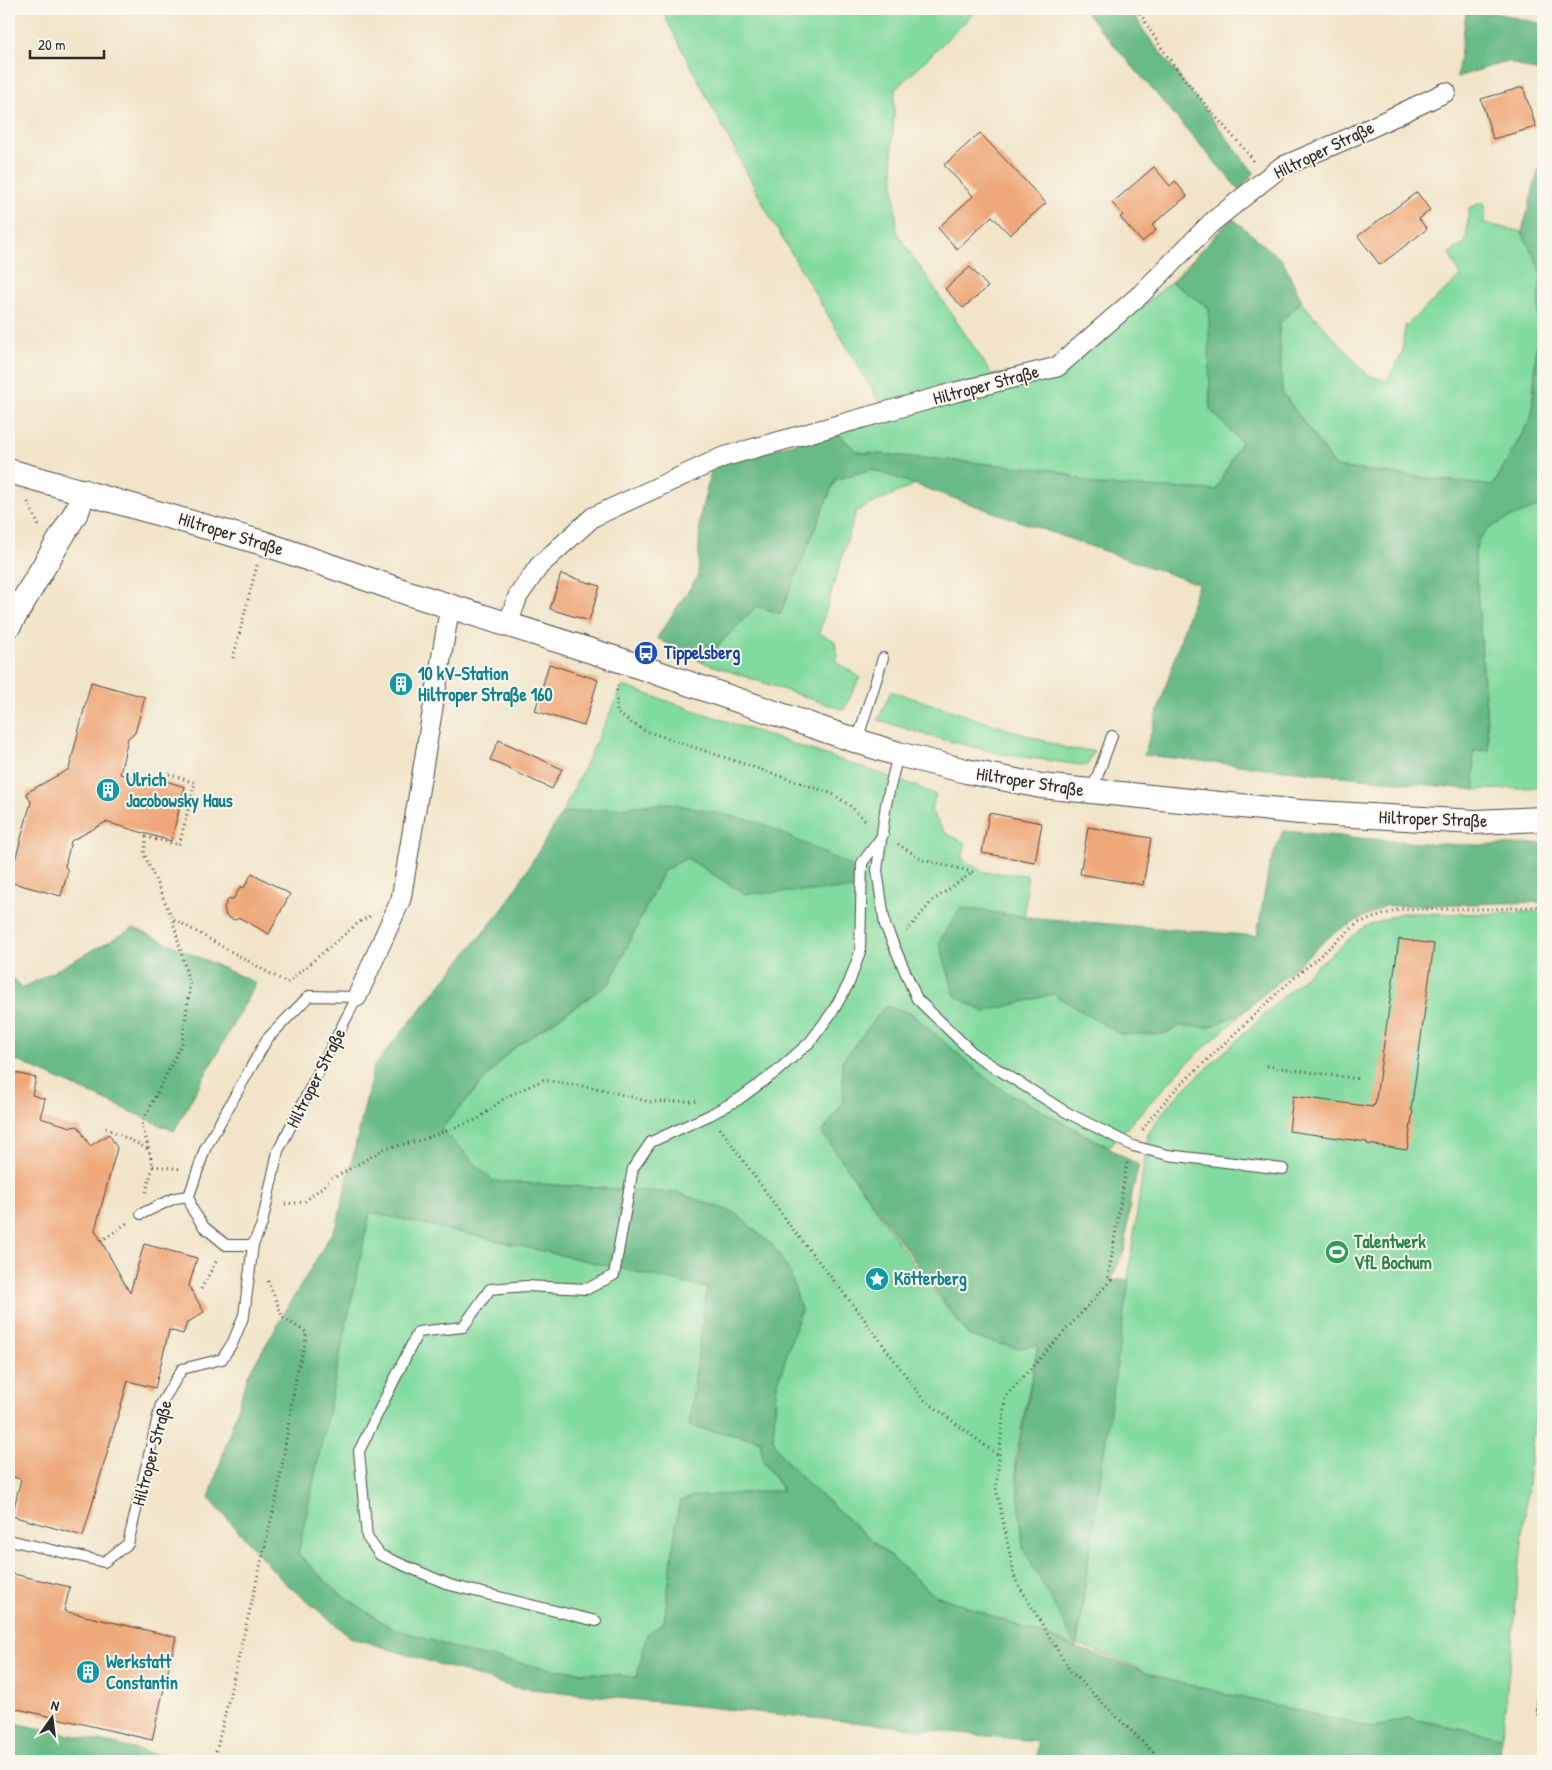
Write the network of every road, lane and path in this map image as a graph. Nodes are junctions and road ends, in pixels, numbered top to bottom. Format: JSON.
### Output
{"nodes":[{"id":1,"x":1138,"y":9,"type":"edge"},
{"id":2,"x":1446,"y":92,"type":"dead end"},
{"id":3,"x":1258,"y":185,"type":"junction"},
{"id":4,"x":9,"y":471,"type":"edge"},
{"id":5,"x":83,"y":491,"type":"junction"},
{"id":6,"x":22,"y":500,"type":"dead end"},
{"id":7,"x":59,"y":542,"type":"junction"},
{"id":8,"x":263,"y":543,"type":"junction"},
{"id":9,"x":450,"y":606,"type":"junction"},
{"id":10,"x":508,"y":624,"type":"junction"},
{"id":11,"x":9,"y":625,"type":"edge"},
{"id":12,"x":233,"y":658,"type":"dead end"},
{"id":13,"x":883,"y":658,"type":"dead end"},
{"id":14,"x":623,"y":661,"type":"junction"},
{"id":15,"x":1112,"y":736,"type":"dead end"},
{"id":16,"x":857,"y":741,"type":"junction"},
{"id":17,"x":898,"y":754,"type":"junction"},
{"id":18,"x":169,"y":774,"type":"dead end"},
{"id":19,"x":1091,"y":792,"type":"junction"},
{"id":20,"x":1543,"y":819,"type":"edge"},
{"id":21,"x":883,"y":834,"type":"junction"},
{"id":22,"x":401,"y":898,"type":"junction"},
{"id":23,"x":1543,"y":906,"type":"edge"},
{"id":24,"x":172,"y":918,"type":"junction"},
{"id":25,"x":894,"y":946,"type":"junction"},
{"id":26,"x":357,"y":997,"type":"junction"},
{"id":27,"x":1267,"y":1066,"type":"dead end"},
{"id":28,"x":1359,"y":1079,"type":"dead end"},
{"id":29,"x":699,"y":1100,"type":"dead end"},
{"id":30,"x":710,"y":1115,"type":"junction"},
{"id":31,"x":106,"y":1128,"type":"dead end"},
{"id":32,"x":1133,"y":1146,"type":"junction"},
{"id":33,"x":148,"y":1149,"type":"junction"},
{"id":34,"x":1282,"y":1169,"type":"dead end"},
{"id":35,"x":198,"y":1170,"type":"junction"},
{"id":36,"x":189,"y":1196,"type":"junction"},
{"id":37,"x":264,"y":1206,"type":"junction"},
{"id":38,"x":141,"y":1214,"type":"dead end"},
{"id":39,"x":226,"y":1245,"type":"junction"},
{"id":40,"x":254,"y":1245,"type":"junction"},
{"id":41,"x":201,"y":1289,"type":"dead end"},
{"id":42,"x":1000,"y":1456,"type":"junction"},
{"id":43,"x":9,"y":1540,"type":"edge"},
{"id":44,"x":596,"y":1620,"type":"dead end"},
{"id":45,"x":1543,"y":1692,"type":"edge"},
{"id":46,"x":1543,"y":1713,"type":"edge"},
{"id":47,"x":214,"y":1761,"type":"edge"},
{"id":48,"x":1162,"y":1761,"type":"edge"}],
"edges":[{"from":1,"to":3,"type":"path"},
{"from":2,"to":3,"type":"street","name":"Hiltroper Straße"},
{"from":3,"to":10,"type":"street","name":"Hiltroper Straße"},
{"from":4,"to":5,"type":"street","name":"Hiltroper Straße"},
{"from":5,"to":7,"type":"street"},
{"from":5,"to":8,"type":"street","name":"Hiltroper Straße"},
{"from":6,"to":7,"type":"path"},
{"from":7,"to":11,"type":"street"},
{"from":8,"to":9,"type":"street","name":"Hiltroper Straße"},
{"from":8,"to":12,"type":"path"},
{"from":9,"to":10,"type":"street","name":"Hiltroper Straße"},
{"from":9,"to":22,"type":"street","name":"Hiltroper Straße"},
{"from":10,"to":14,"type":"street","name":"Hiltroper Straße"},
{"from":13,"to":16,"type":"lane"},
{"from":14,"to":16,"type":"street","name":"Hiltroper Straße"},
{"from":14,"to":21,"type":"path"},
{"from":15,"to":19,"type":"lane"},
{"from":16,"to":17,"type":"street","name":"Hiltroper Straße"},
{"from":17,"to":19,"type":"street","name":"Hiltroper Straße"},
{"from":17,"to":21,"type":"lane"},
{"from":18,"to":24,"type":"path"},
{"from":19,"to":20,"type":"street","name":"Hiltroper Straße"},
{"from":21,"to":25,"type":"lane"},
{"from":21,"to":25,"type":"path"},
{"from":21,"to":30,"type":"lane"},
{"from":22,"to":24,"type":"path"},
{"from":22,"to":26,"type":"street","name":"Hiltroper Straße"},
{"from":23,"to":32,"type":"path"},
{"from":24,"to":33,"type":"path"},
{"from":25,"to":32,"type":"lane"},
{"from":26,"to":35,"type":"lane"},
{"from":26,"to":37,"type":"lane","name":"Hiltroper Straße"},
{"from":27,"to":28,"type":"path"},
{"from":29,"to":37,"type":"path"},
{"from":30,"to":42,"type":"path"},
{"from":30,"to":44,"type":"lane"},
{"from":31,"to":33,"type":"path"},
{"from":32,"to":34,"type":"lane"},
{"from":32,"to":42,"type":"path"},
{"from":33,"to":35,"type":"path"},
{"from":35,"to":36,"type":"lane"},
{"from":36,"to":38,"type":"lane"},
{"from":36,"to":39,"type":"lane"},
{"from":37,"to":40,"type":"lane","name":"Hiltroper Straße"},
{"from":39,"to":40,"type":"lane"},
{"from":39,"to":41,"type":"path"},
{"from":40,"to":43,"type":"lane","name":"Hiltroper Straße"},
{"from":40,"to":47,"type":"path"},
{"from":42,"to":48,"type":"path"},
{"from":45,"to":46,"type":"lane"}]}
